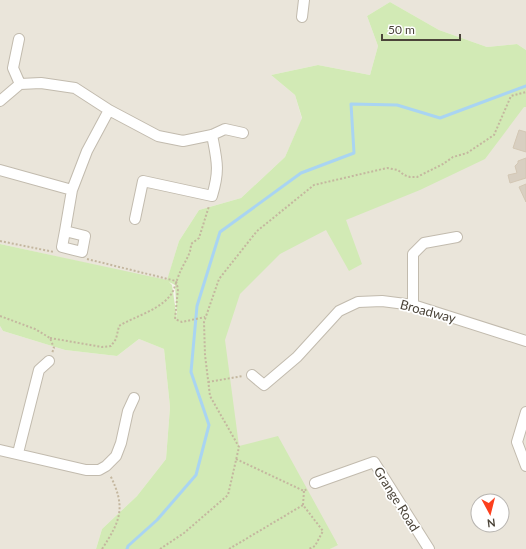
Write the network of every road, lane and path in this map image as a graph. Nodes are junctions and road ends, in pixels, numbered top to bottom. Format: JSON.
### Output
{"nodes":[{"id":1,"x":304,"y":0,"type":"edge"},
{"id":2,"x":302,"y":17,"type":"dead end"},
{"id":3,"x":19,"y":39,"type":"dead end"},
{"id":4,"x":20,"y":84,"type":"junction"},
{"id":5,"x":526,"y":92,"type":"edge"},
{"id":6,"x":0,"y":101,"type":"edge"},
{"id":7,"x":109,"y":110,"type":"junction"},
{"id":8,"x":243,"y":133,"type":"dead end"},
{"id":9,"x":212,"y":135,"type":"junction"},
{"id":10,"x":0,"y":170,"type":"edge"},
{"id":11,"x":72,"y":190,"type":"junction"},
{"id":12,"x":212,"y":196,"type":"junction"},
{"id":13,"x":135,"y":219,"type":"dead end"},
{"id":14,"x":65,"y":231,"type":"dead end"},
{"id":15,"x":457,"y":237,"type":"dead end"},
{"id":16,"x":176,"y":281,"type":"junction"},
{"id":17,"x":413,"y":305,"type":"junction"},
{"id":18,"x":0,"y":316,"type":"edge"},
{"id":19,"x":204,"y":317,"type":"junction"},
{"id":20,"x":50,"y":338,"type":"junction"},
{"id":21,"x":526,"y":341,"type":"edge"},
{"id":22,"x":49,"y":361,"type":"joint"},
{"id":23,"x":252,"y":375,"type":"joint"},
{"id":24,"x":208,"y":382,"type":"junction"},
{"id":25,"x":134,"y":398,"type":"dead end"},
{"id":26,"x":526,"y":412,"type":"edge"},
{"id":27,"x":0,"y":450,"type":"edge"},
{"id":28,"x":18,"y":453,"type":"junction"},
{"id":29,"x":236,"y":459,"type":"junction"},
{"id":30,"x":106,"y":466,"type":"junction"},
{"id":31,"x":526,"y":466,"type":"edge"},
{"id":32,"x":315,"y":483,"type":"joint"},
{"id":33,"x":304,"y":491,"type":"junction"},
{"id":34,"x":304,"y":505,"type":"junction"},
{"id":35,"x":102,"y":549,"type":"edge"},
{"id":36,"x":160,"y":549,"type":"edge"},
{"id":37,"x":229,"y":549,"type":"edge"},
{"id":38,"x":309,"y":549,"type":"edge"},
{"id":39,"x":429,"y":549,"type":"edge"}],
"edges":[{"from":1,"to":2,"type":"street"},
{"from":3,"to":4,"type":"street"},
{"from":4,"to":6,"type":"street"},
{"from":4,"to":7,"type":"street"},
{"from":5,"to":19,"type":"path"},
{"from":7,"to":9,"type":"street"},
{"from":7,"to":11,"type":"street"},
{"from":8,"to":9,"type":"street"},
{"from":9,"to":12,"type":"street"},
{"from":10,"to":11,"type":"street"},
{"from":11,"to":14,"type":"street"},
{"from":12,"to":13,"type":"street"},
{"from":12,"to":16,"type":"path"},
{"from":15,"to":17,"type":"street"},
{"from":16,"to":19,"type":"path"},
{"from":16,"to":20,"type":"path"},
{"from":17,"to":21,"type":"street","name":"Broadway"},
{"from":17,"to":23,"type":"street","name":"Broadway"},
{"from":18,"to":20,"type":"path"},
{"from":19,"to":24,"type":"path"},
{"from":20,"to":22,"type":"path"},
{"from":22,"to":28,"type":"street"},
{"from":23,"to":24,"type":"path"},
{"from":24,"to":29,"type":"path"},
{"from":25,"to":30,"type":"street"},
{"from":26,"to":31,"type":"street"},
{"from":27,"to":28,"type":"street"},
{"from":28,"to":30,"type":"street"},
{"from":29,"to":33,"type":"path"},
{"from":29,"to":36,"type":"path"},
{"from":30,"to":35,"type":"path"},
{"from":32,"to":33,"type":"path"},
{"from":32,"to":39,"type":"street","name":"Grange Road"},
{"from":33,"to":34,"type":"path"},
{"from":34,"to":37,"type":"path"},
{"from":34,"to":38,"type":"path"}]}
